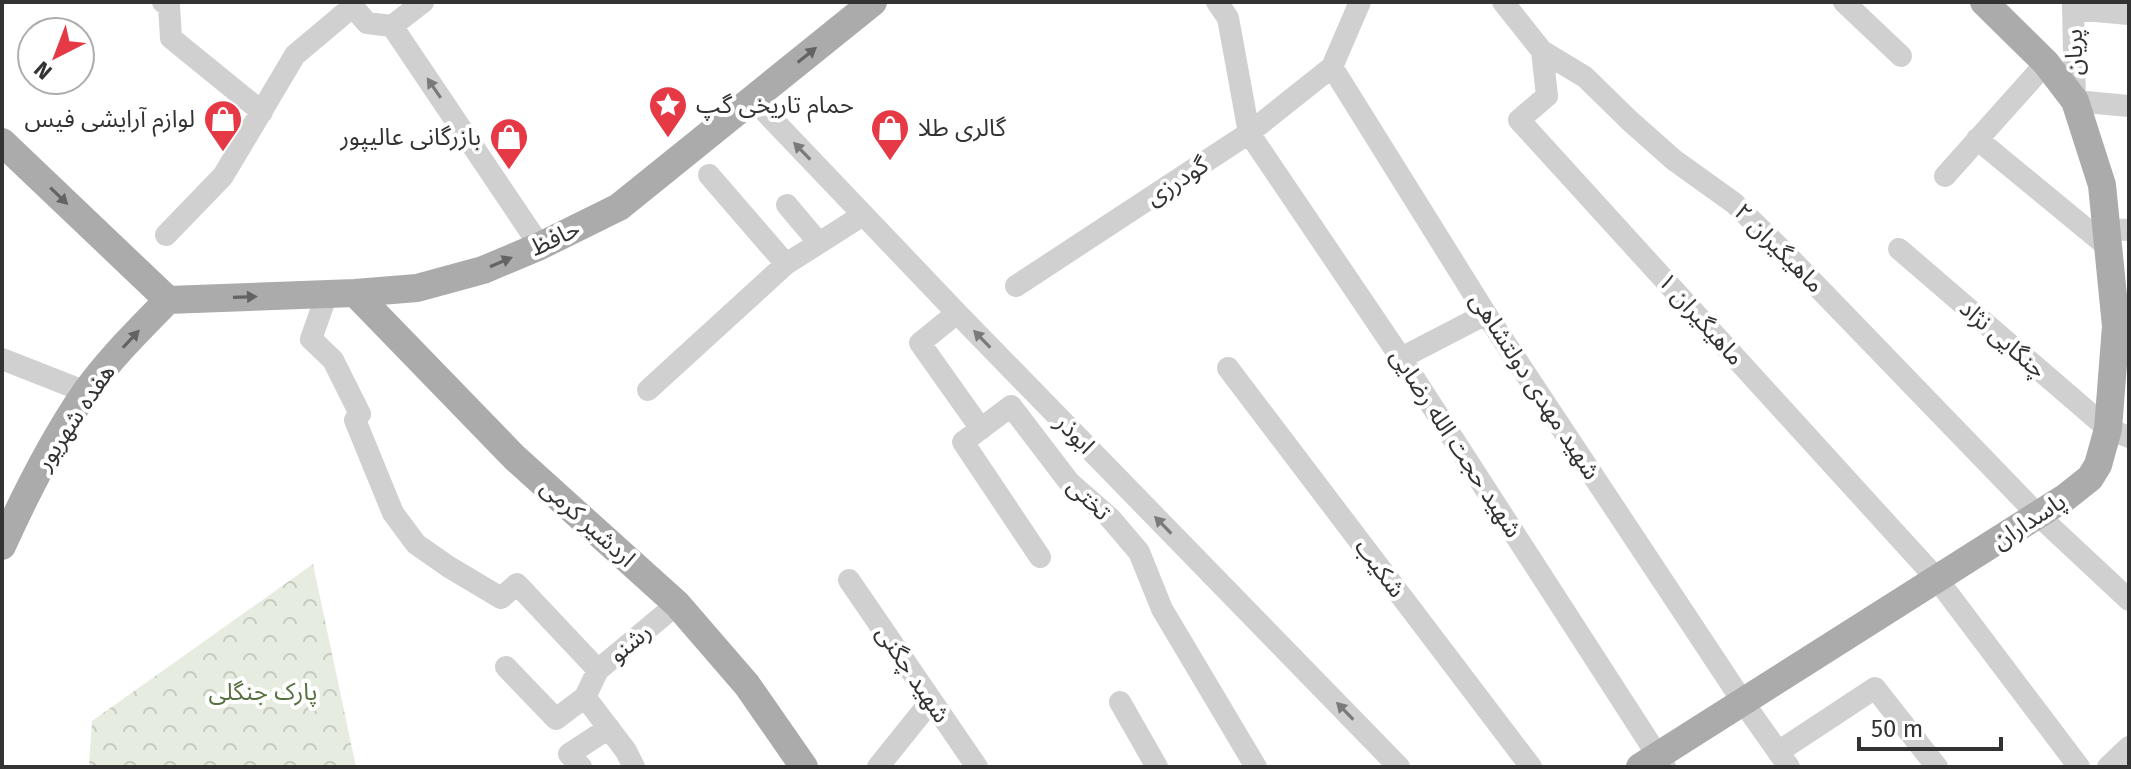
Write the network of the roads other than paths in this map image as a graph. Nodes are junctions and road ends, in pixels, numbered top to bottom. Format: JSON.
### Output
{"nodes":[{"id":1,"x":163,"y":2,"type":"edge"},
{"id":2,"x":423,"y":2,"type":"edge"},
{"id":3,"x":873,"y":2,"type":"edge"},
{"id":4,"x":1217,"y":2,"type":"edge"},
{"id":5,"x":1360,"y":2,"type":"edge"},
{"id":6,"x":1503,"y":2,"type":"edge"},
{"id":7,"x":1984,"y":2,"type":"edge"},
{"id":8,"x":351,"y":4,"type":"edge"},
{"id":9,"x":2073,"y":5,"type":"edge"},
{"id":10,"x":1856,"y":6,"type":"edge"},
{"id":11,"x":2129,"y":14,"type":"edge"},
{"id":12,"x":392,"y":26,"type":"junction"},
{"id":13,"x":1542,"y":51,"type":"junction"},
{"id":14,"x":1901,"y":56,"type":"dead end"},
{"id":15,"x":2046,"y":63,"type":"junction"},
{"id":16,"x":1332,"y":67,"type":"junction"},
{"id":17,"x":753,"y":99,"type":"junction"},
{"id":18,"x":2075,"y":101,"type":"junction"},
{"id":19,"x":2129,"y":106,"type":"edge"},
{"id":20,"x":262,"y":112,"type":"junction"},
{"id":21,"x":1249,"y":133,"type":"junction"},
{"id":22,"x":1977,"y":139,"type":"junction"},
{"id":23,"x":2,"y":142,"type":"edge"},
{"id":24,"x":709,"y":175,"type":"dead end"},
{"id":25,"x":1945,"y":176,"type":"dead end"},
{"id":26,"x":787,"y":205,"type":"dead end"},
{"id":27,"x":863,"y":215,"type":"junction"},
{"id":28,"x":166,"y":235,"type":"dead end"},
{"id":29,"x":2114,"y":235,"type":"edge"},
{"id":30,"x":819,"y":243,"type":"junction"},
{"id":31,"x":540,"y":246,"type":"junction"},
{"id":32,"x":1899,"y":249,"type":"dead end"},
{"id":33,"x":786,"y":264,"type":"junction"},
{"id":34,"x":1016,"y":286,"type":"dead end"},
{"id":35,"x":355,"y":293,"type":"junction"},
{"id":36,"x":327,"y":294,"type":"junction"},
{"id":37,"x":168,"y":300,"type":"junction"},
{"id":38,"x":957,"y":313,"type":"junction"},
{"id":39,"x":1486,"y":314,"type":"junction"},
{"id":40,"x":2125,"y":330,"type":"edge"},
{"id":41,"x":1401,"y":358,"type":"junction"},
{"id":42,"x":2,"y":359,"type":"edge"},
{"id":43,"x":1228,"y":368,"type":"dead end"},
{"id":44,"x":648,"y":390,"type":"dead end"},
{"id":45,"x":86,"y":392,"type":"junction"},
{"id":46,"x":981,"y":429,"type":"junction"},
{"id":47,"x":2118,"y":433,"type":"edge"},
{"id":48,"x":2038,"y":515,"type":"junction"},
{"id":49,"x":2,"y":546,"type":"edge"},
{"id":50,"x":1040,"y":557,"type":"dead end"},
{"id":51,"x":1937,"y":579,"type":"junction"},
{"id":52,"x":849,"y":580,"type":"dead end"},
{"id":53,"x":2129,"y":600,"type":"edge"},
{"id":54,"x":677,"y":604,"type":"junction"},
{"id":55,"x":506,"y":667,"type":"dead end"},
{"id":56,"x":598,"y":670,"type":"junction"},
{"id":57,"x":585,"y":697,"type":"junction"},
{"id":58,"x":931,"y":701,"type":"junction"},
{"id":59,"x":1120,"y":702,"type":"dead end"},
{"id":60,"x":1743,"y":702,"type":"junction"},
{"id":61,"x":609,"y":728,"type":"junction"},
{"id":62,"x":2129,"y":747,"type":"edge"},
{"id":63,"x":1784,"y":759,"type":"edge"},
{"id":64,"x":1654,"y":763,"type":"edge"},
{"id":65,"x":581,"y":767,"type":"edge"},
{"id":66,"x":634,"y":767,"type":"edge"},
{"id":67,"x":804,"y":767,"type":"edge"},
{"id":68,"x":878,"y":767,"type":"edge"},
{"id":69,"x":977,"y":767,"type":"edge"},
{"id":70,"x":1157,"y":767,"type":"edge"},
{"id":71,"x":1256,"y":767,"type":"edge"},
{"id":72,"x":1399,"y":767,"type":"edge"},
{"id":73,"x":1531,"y":767,"type":"edge"},
{"id":74,"x":1937,"y":767,"type":"edge"},
{"id":75,"x":2079,"y":767,"type":"edge"},
{"id":76,"x":2108,"y":767,"type":"edge"}],
"edges":[{"from":1,"to":20,"type":"street"},
{"from":2,"to":12,"type":"street"},
{"from":17,"to":3,"type":"main road","name":"حافظ","one_way":true},
{"from":4,"to":21,"type":"street"},
{"from":5,"to":16,"type":"street"},
{"from":6,"to":13,"type":"street","name":"ماهیگیران ۲"},
{"from":7,"to":15,"type":"main road"},
{"from":8,"to":12,"type":"street"},
{"from":8,"to":20,"type":"street"},
{"from":9,"to":11,"type":"street"},
{"from":9,"to":18,"type":"street","name":"پریان"},
{"from":10,"to":14,"type":"street"},
{"from":31,"to":12,"type":"street","one_way":true},
{"from":13,"to":48,"type":"street","name":"ماهیگیران ۲"},
{"from":13,"to":51,"type":"street","name":"ماهیگیران ۱"},
{"from":15,"to":18,"type":"main road"},
{"from":15,"to":22,"type":"street"},
{"from":16,"to":21,"type":"street","name":"گودرزی"},
{"from":16,"to":39,"type":"street","name":"شهید مهدی دولتشاهی"},
{"from":27,"to":17,"type":"street","name":"ابوذر","one_way":true},
{"from":17,"to":31,"type":"main road","name":"حافظ"},
{"from":18,"to":19,"type":"street"},
{"from":18,"to":29,"type":"main road","name":"پاسداران"},
{"from":20,"to":28,"type":"street"},
{"from":21,"to":34,"type":"street","name":"گودرزی"},
{"from":21,"to":41,"type":"street","name":"شهید حجت الله رضایی"},
{"from":22,"to":25,"type":"street"},
{"from":22,"to":29,"type":"street"},
{"from":23,"to":37,"type":"main road","one_way":true},
{"from":24,"to":33,"type":"street"},
{"from":26,"to":30,"type":"street"},
{"from":27,"to":30,"type":"street"},
{"from":27,"to":38,"type":"street","name":"ابوذر"},
{"from":29,"to":40,"type":"main road","name":"پاسداران"},
{"from":30,"to":33,"type":"street"},
{"from":35,"to":31,"type":"main road","name":"حافظ","one_way":true},
{"from":32,"to":47,"type":"street","name":"چنگایی نژاد"},
{"from":33,"to":44,"type":"street"},
{"from":35,"to":36,"type":"main road","name":"حافظ"},
{"from":35,"to":54,"type":"main road","name":"اردشیر کرمی"},
{"from":37,"to":36,"type":"main road","name":"حافظ","one_way":true},
{"from":36,"to":56,"type":"street"},
{"from":45,"to":37,"type":"main road","name":"هفده شهریور","one_way":true},
{"from":38,"to":46,"type":"street"},
{"from":72,"to":38,"type":"street","name":"ابوذر","one_way":true},
{"from":39,"to":41,"type":"street"},
{"from":39,"to":60,"type":"street","name":"شهید مهدی دولتشاهی"},
{"from":40,"to":47,"type":"main road","name":"پاسداران"},
{"from":41,"to":64,"type":"street","name":"شهید حجت الله رضایی"},
{"from":42,"to":45,"type":"street"},
{"from":43,"to":73,"type":"street","name":"شکیب"},
{"from":45,"to":49,"type":"main road","name":"هفده شهریور"},
{"from":46,"to":50,"type":"street"},
{"from":46,"to":71,"type":"street","name":"تختی"},
{"from":47,"to":48,"type":"main road","name":"پاسداران"},
{"from":48,"to":51,"type":"main road","name":"پاسداران"},
{"from":48,"to":53,"type":"street","name":"ماهیگیران ۲"},
{"from":51,"to":60,"type":"main road","name":"پاسداران"},
{"from":51,"to":75,"type":"street"},
{"from":52,"to":58,"type":"street","name":"شهید چگنی"},
{"from":54,"to":56,"type":"street","name":"رشنو"},
{"from":54,"to":67,"type":"main road","name":"اردشیر کرمی"},
{"from":55,"to":57,"type":"street"},
{"from":56,"to":57,"type":"street","name":"رشنو"},
{"from":57,"to":61,"type":"street"},
{"from":58,"to":68,"type":"street"},
{"from":58,"to":69,"type":"street","name":"شهید چگنی"},
{"from":59,"to":70,"type":"street"},
{"from":60,"to":63,"type":"street","name":"شهید مهدی دولتشاهی"},
{"from":60,"to":64,"type":"main road","name":"پاسداران"},
{"from":61,"to":65,"type":"street"},
{"from":61,"to":66,"type":"street"},
{"from":62,"to":76,"type":"street"},
{"from":63,"to":74,"type":"street"}]}
